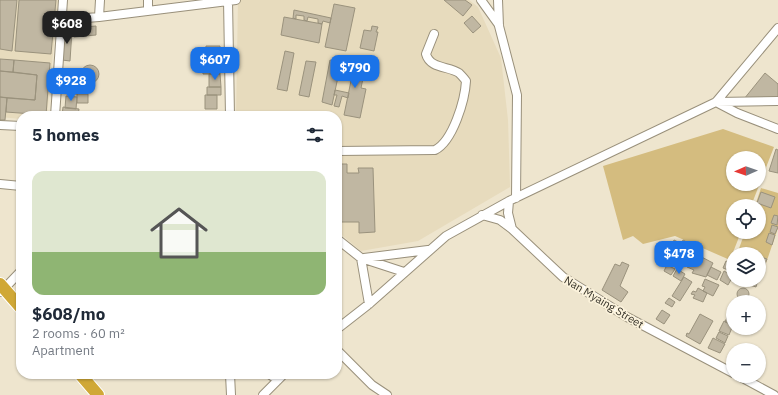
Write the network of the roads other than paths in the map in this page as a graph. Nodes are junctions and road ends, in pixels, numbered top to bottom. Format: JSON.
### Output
{"nodes":[{"id":1,"x":63,"y":0,"type":"edge"},
{"id":2,"x":100,"y":0,"type":"edge"},
{"id":3,"x":148,"y":0,"type":"edge"},
{"id":4,"x":231,"y":0,"type":"edge"},
{"id":5,"x":481,"y":0,"type":"edge"},
{"id":6,"x":498,"y":0,"type":"edge"},
{"id":7,"x":184,"y":3,"type":"edge"},
{"id":8,"x":148,"y":11,"type":"junction"},
{"id":9,"x":99,"y":18,"type":"junction"},
{"id":10,"x":61,"y":20,"type":"junction"},
{"id":11,"x":499,"y":26,"type":"junction"},
{"id":12,"x":778,"y":28,"type":"edge"},
{"id":13,"x":434,"y":34,"type":"dead end"},
{"id":14,"x":778,"y":101,"type":"edge"},
{"id":15,"x":716,"y":102,"type":"junction"},
{"id":16,"x":55,"y":111,"type":"edge"},
{"id":17,"x":230,"y":111,"type":"edge"},
{"id":18,"x":0,"y":125,"type":"edge"},
{"id":19,"x":16,"y":126,"type":"edge"},
{"id":20,"x":778,"y":129,"type":"edge"},
{"id":21,"x":342,"y":151,"type":"edge"},
{"id":22,"x":0,"y":184,"type":"edge"},
{"id":23,"x":16,"y":186,"type":"edge"},
{"id":24,"x":513,"y":199,"type":"junction"},
{"id":25,"x":482,"y":215,"type":"junction"},
{"id":26,"x":512,"y":229,"type":"junction"},
{"id":27,"x":342,"y":243,"type":"edge"},
{"id":28,"x":428,"y":250,"type":"junction"},
{"id":29,"x":361,"y":258,"type":"junction"},
{"id":30,"x":404,"y":272,"type":"junction"},
{"id":31,"x":16,"y":276,"type":"edge"},
{"id":32,"x":1,"y":288,"type":"edge"},
{"id":33,"x":16,"y":303,"type":"edge"},
{"id":34,"x":369,"y":304,"type":"junction"},
{"id":35,"x":342,"y":325,"type":"edge"},
{"id":36,"x":342,"y":355,"type":"edge"},
{"id":37,"x":726,"y":369,"type":"edge"},
{"id":38,"x":84,"y":379,"type":"edge"},
{"id":39,"x":230,"y":379,"type":"edge"},
{"id":40,"x":279,"y":379,"type":"edge"},
{"id":41,"x":752,"y":383,"type":"edge"},
{"id":42,"x":98,"y":395,"type":"edge"},
{"id":43,"x":230,"y":395,"type":"edge"},
{"id":44,"x":263,"y":395,"type":"edge"},
{"id":45,"x":387,"y":395,"type":"edge"},
{"id":46,"x":774,"y":395,"type":"edge"}],
"edges":[{"from":1,"to":10,"type":"street"},
{"from":2,"to":9,"type":"street"},
{"from":3,"to":8,"type":"street"},
{"from":4,"to":7,"type":"street"},
{"from":4,"to":17,"type":"street"},
{"from":5,"to":11,"type":"street"},
{"from":6,"to":11,"type":"street"},
{"from":7,"to":8,"type":"street"},
{"from":8,"to":9,"type":"street"},
{"from":9,"to":10,"type":"street"},
{"from":10,"to":16,"type":"street"},
{"from":11,"to":24,"type":"street"},
{"from":12,"to":15,"type":"street"},
{"from":13,"to":21,"type":"street"},
{"from":14,"to":15,"type":"street"},
{"from":15,"to":20,"type":"street"},
{"from":15,"to":24,"type":"street"},
{"from":18,"to":19,"type":"street"},
{"from":22,"to":23,"type":"street"},
{"from":24,"to":25,"type":"street"},
{"from":24,"to":26,"type":"street"},
{"from":25,"to":26,"type":"street","name":"Nan Myaing Street"},
{"from":25,"to":28,"type":"street"},
{"from":26,"to":37,"type":"street","name":"Nan Myaing Street"},
{"from":27,"to":29,"type":"street"},
{"from":28,"to":29,"type":"street"},
{"from":28,"to":30,"type":"street"},
{"from":29,"to":30,"type":"street"},
{"from":29,"to":34,"type":"street"},
{"from":30,"to":34,"type":"street"},
{"from":31,"to":32,"type":"street"},
{"from":32,"to":33,"type":"highway"},
{"from":34,"to":35,"type":"street"},
{"from":36,"to":45,"type":"street"},
{"from":38,"to":42,"type":"highway"},
{"from":39,"to":43,"type":"street"},
{"from":40,"to":44,"type":"street"},
{"from":41,"to":46,"type":"street"}]}
